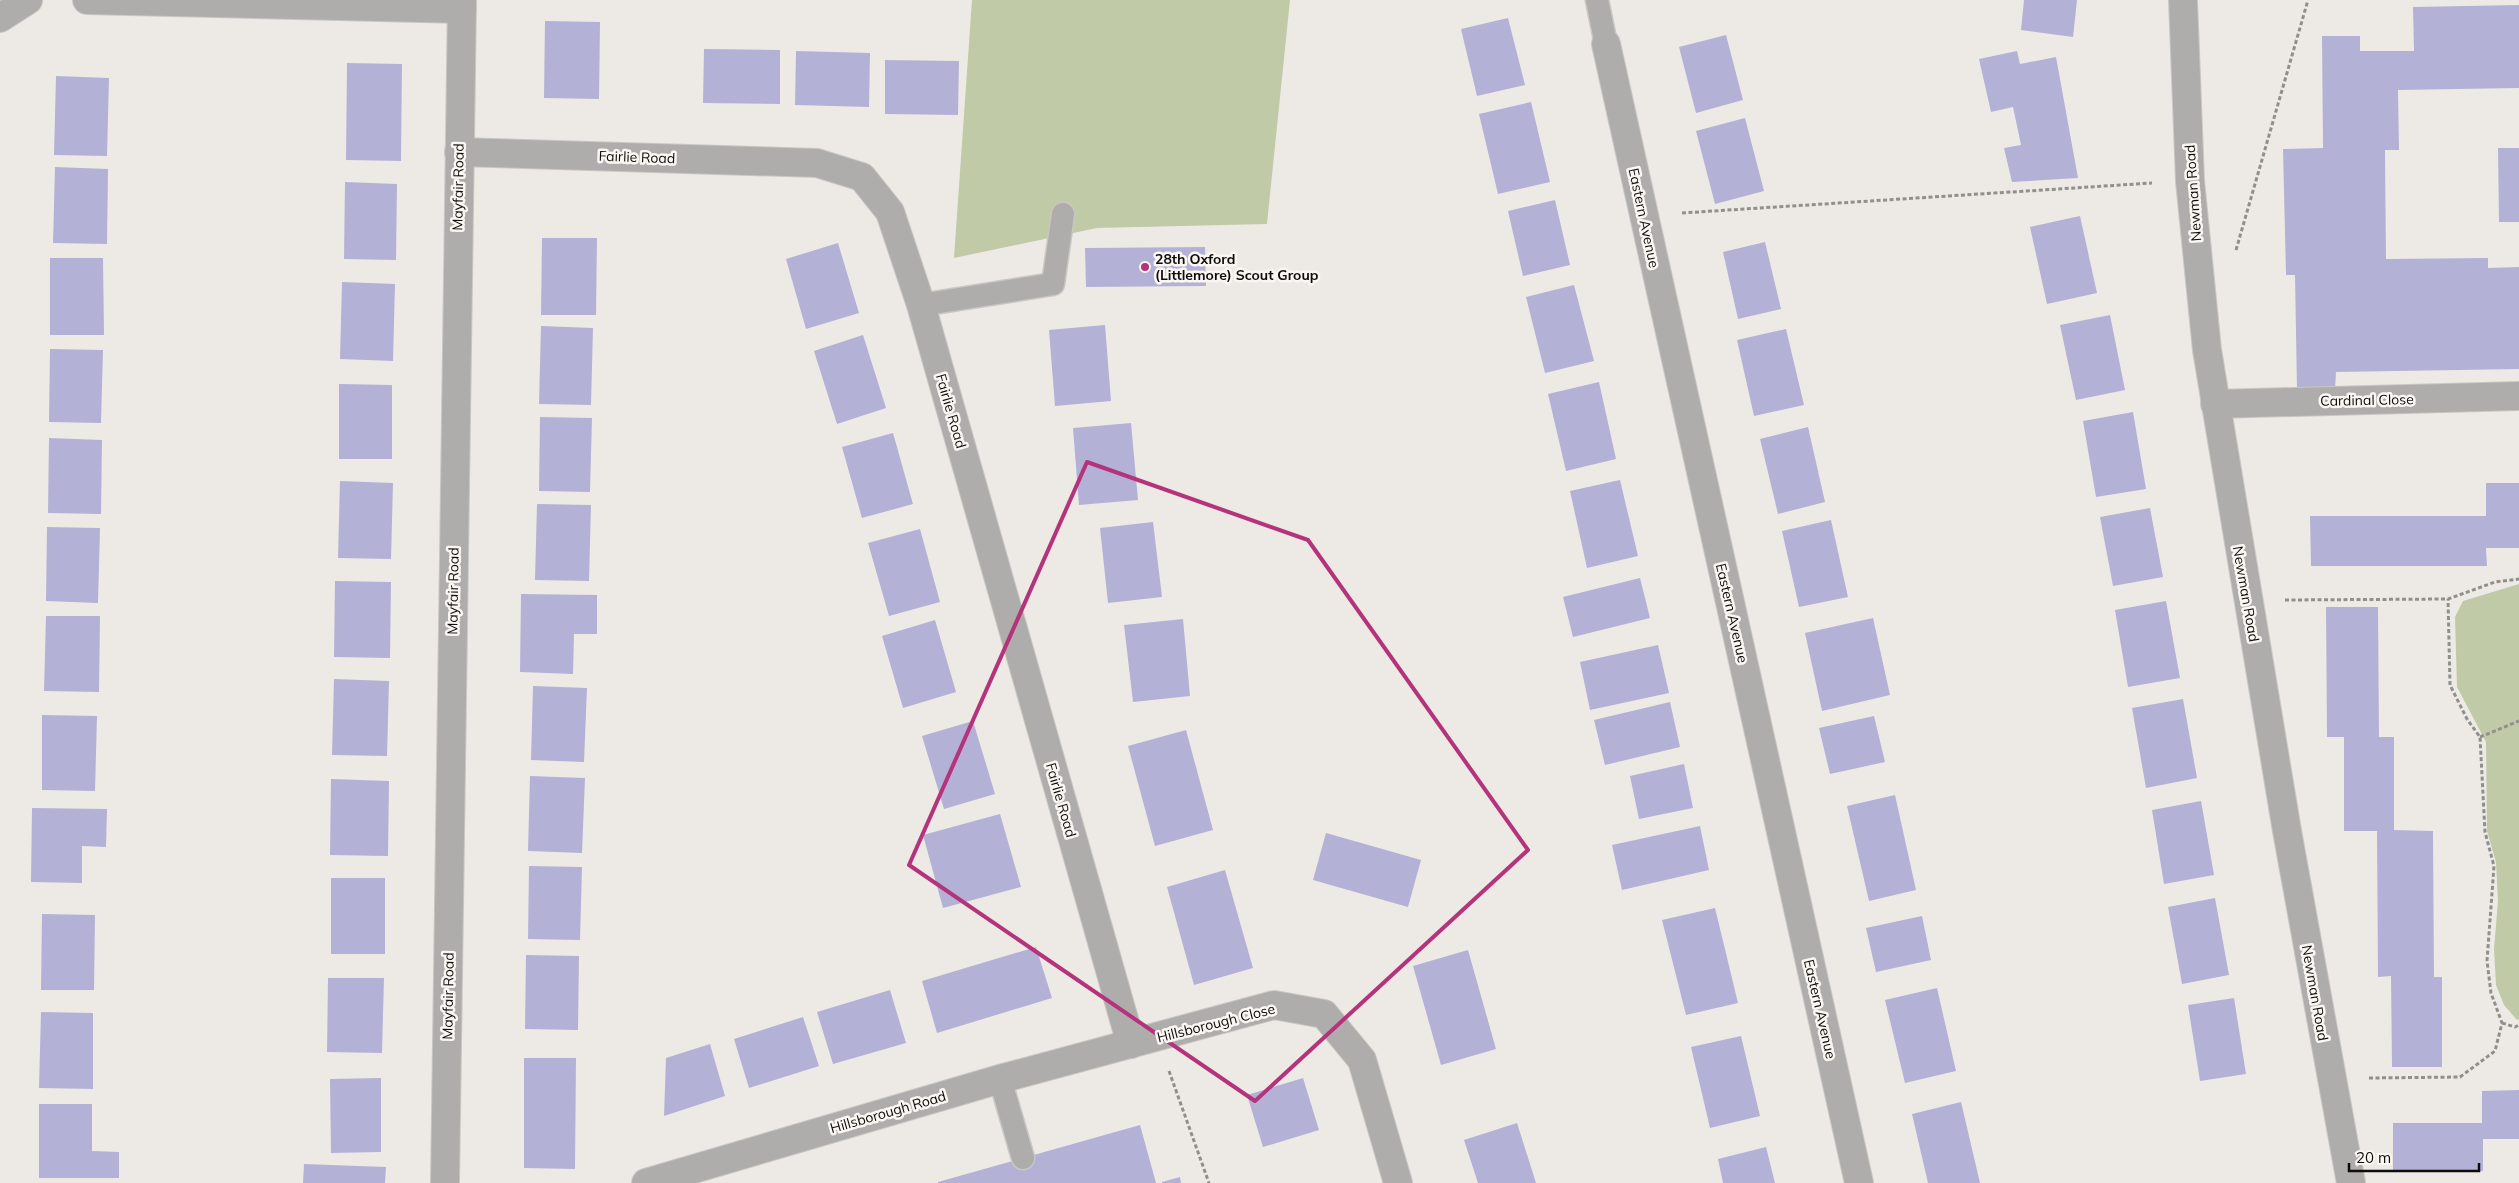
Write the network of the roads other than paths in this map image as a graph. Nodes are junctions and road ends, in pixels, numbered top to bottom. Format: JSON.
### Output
{"nodes":[{"id":1,"x":28,"y":0,"type":"edge"},
{"id":2,"x":87,"y":0,"type":"edge"},
{"id":3,"x":1597,"y":0,"type":"edge"},
{"id":4,"x":2183,"y":0,"type":"edge"},
{"id":5,"x":462,"y":5,"type":"edge"},
{"id":6,"x":0,"y":18,"type":"edge"},
{"id":7,"x":1606,"y":44,"type":"joint"},
{"id":8,"x":458,"y":152,"type":"junction"},
{"id":9,"x":1063,"y":214,"type":"dead end"},
{"id":10,"x":921,"y":305,"type":"junction"},
{"id":11,"x":2519,"y":396,"type":"edge"},
{"id":12,"x":2215,"y":404,"type":"junction"},
{"id":13,"x":1131,"y":1044,"type":"junction"},
{"id":14,"x":1000,"y":1080,"type":"junction"},
{"id":15,"x":1023,"y":1158,"type":"dead end"},
{"id":16,"x":445,"y":1183,"type":"edge"},
{"id":17,"x":646,"y":1183,"type":"edge"},
{"id":18,"x":1398,"y":1183,"type":"edge"},
{"id":19,"x":1859,"y":1183,"type":"edge"},
{"id":20,"x":2350,"y":1183,"type":"edge"}],
"edges":[{"from":1,"to":6,"type":"street"},
{"from":2,"to":5,"type":"street"},
{"from":3,"to":7,"type":"lane"},
{"from":4,"to":12,"type":"street","name":"Newman Road"},
{"from":5,"to":8,"type":"street","name":"Mayfair Road"},
{"from":7,"to":19,"type":"street","name":"Eastern Avenue"},
{"from":8,"to":10,"type":"street","name":"Fairlie Road"},
{"from":8,"to":16,"type":"street","name":"Mayfair Road"},
{"from":9,"to":10,"type":"lane"},
{"from":10,"to":13,"type":"street","name":"Fairlie Road"},
{"from":11,"to":12,"type":"street","name":"Cardinal Close"},
{"from":12,"to":20,"type":"street","name":"Newman Road"},
{"from":13,"to":14,"type":"street","name":"Hillsborough Road"},
{"from":13,"to":18,"type":"street","name":"Hillsborough Close"},
{"from":14,"to":15,"type":"lane"},
{"from":14,"to":17,"type":"street","name":"Hillsborough Road"}]}
